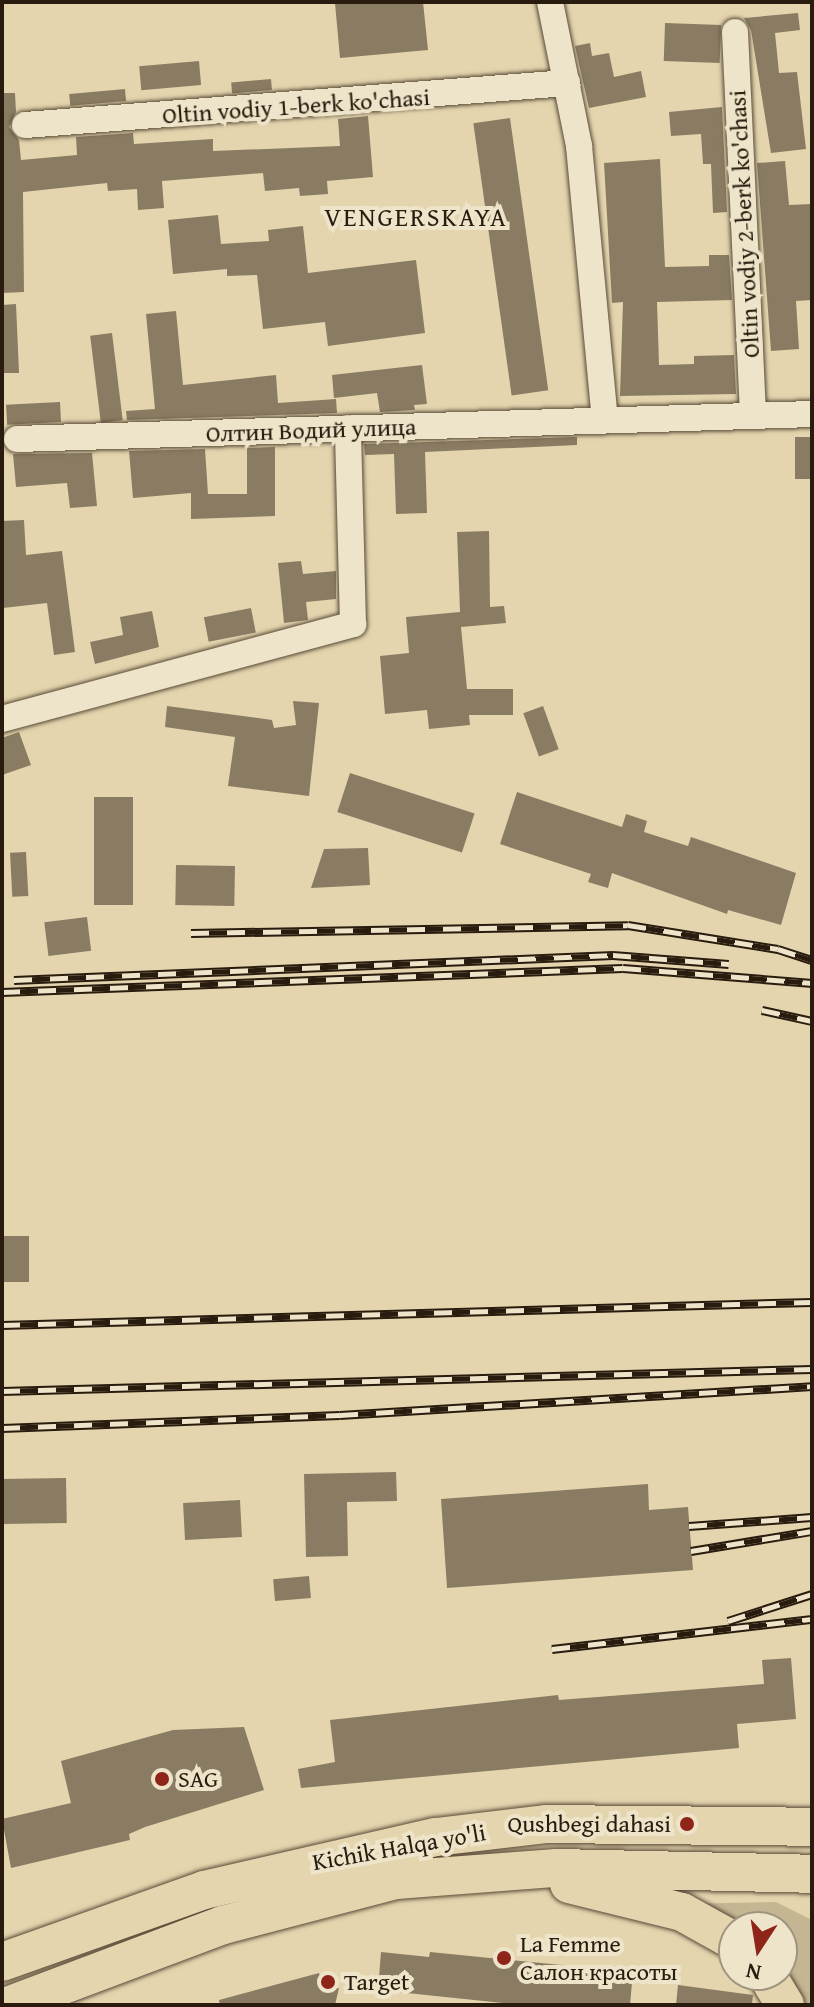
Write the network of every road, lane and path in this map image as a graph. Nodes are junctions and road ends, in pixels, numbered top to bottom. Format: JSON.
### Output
{"nodes":[{"id":1,"x":550,"y":2,"type":"edge"},
{"id":2,"x":735,"y":32,"type":"dead end"},
{"id":3,"x":567,"y":83,"type":"junction"},
{"id":4,"x":25,"y":125,"type":"dead end"},
{"id":5,"x":812,"y":414,"type":"edge"},
{"id":6,"x":753,"y":416,"type":"junction"},
{"id":7,"x":605,"y":420,"type":"junction"},
{"id":8,"x":348,"y":428,"type":"junction"},
{"id":9,"x":17,"y":439,"type":"dead end"},
{"id":10,"x":2,"y":719,"type":"edge"},
{"id":11,"x":805,"y":1826,"type":"edge"},
{"id":12,"x":500,"y":1870,"type":"junction"},
{"id":13,"x":805,"y":1873,"type":"edge"},
{"id":14,"x":718,"y":1933,"type":"edge"},
{"id":15,"x":2,"y":1962,"type":"edge"},
{"id":16,"x":10,"y":2005,"type":"edge"}],
"edges":[{"from":1,"to":3,"type":"street"},
{"from":2,"to":6,"type":"street","name":"Oltin vodiy 2-berk ko'chasi"},
{"from":3,"to":4,"type":"street","name":"Oltin vodiy 1-berk ko'chasi"},
{"from":3,"to":7,"type":"street"},
{"from":5,"to":6,"type":"street","name":"Олтин Водий улица"},
{"from":6,"to":7,"type":"street","name":"Олтин Водий улица"},
{"from":7,"to":8,"type":"street","name":"Олтин Водий улица"},
{"from":8,"to":9,"type":"street","name":"Олтин Водий улица"},
{"from":8,"to":10,"type":"street"},
{"from":11,"to":13,"type":"highway"},
{"from":11,"to":15,"type":"highway","name":"Kichik Halqa yo'li"},
{"from":12,"to":13,"type":"highway","name":"Kichik Halqa yo'li"},
{"from":12,"to":14,"type":"highway"},
{"from":12,"to":16,"type":"highway","name":"Kichik Halqa yo'li"}]}
